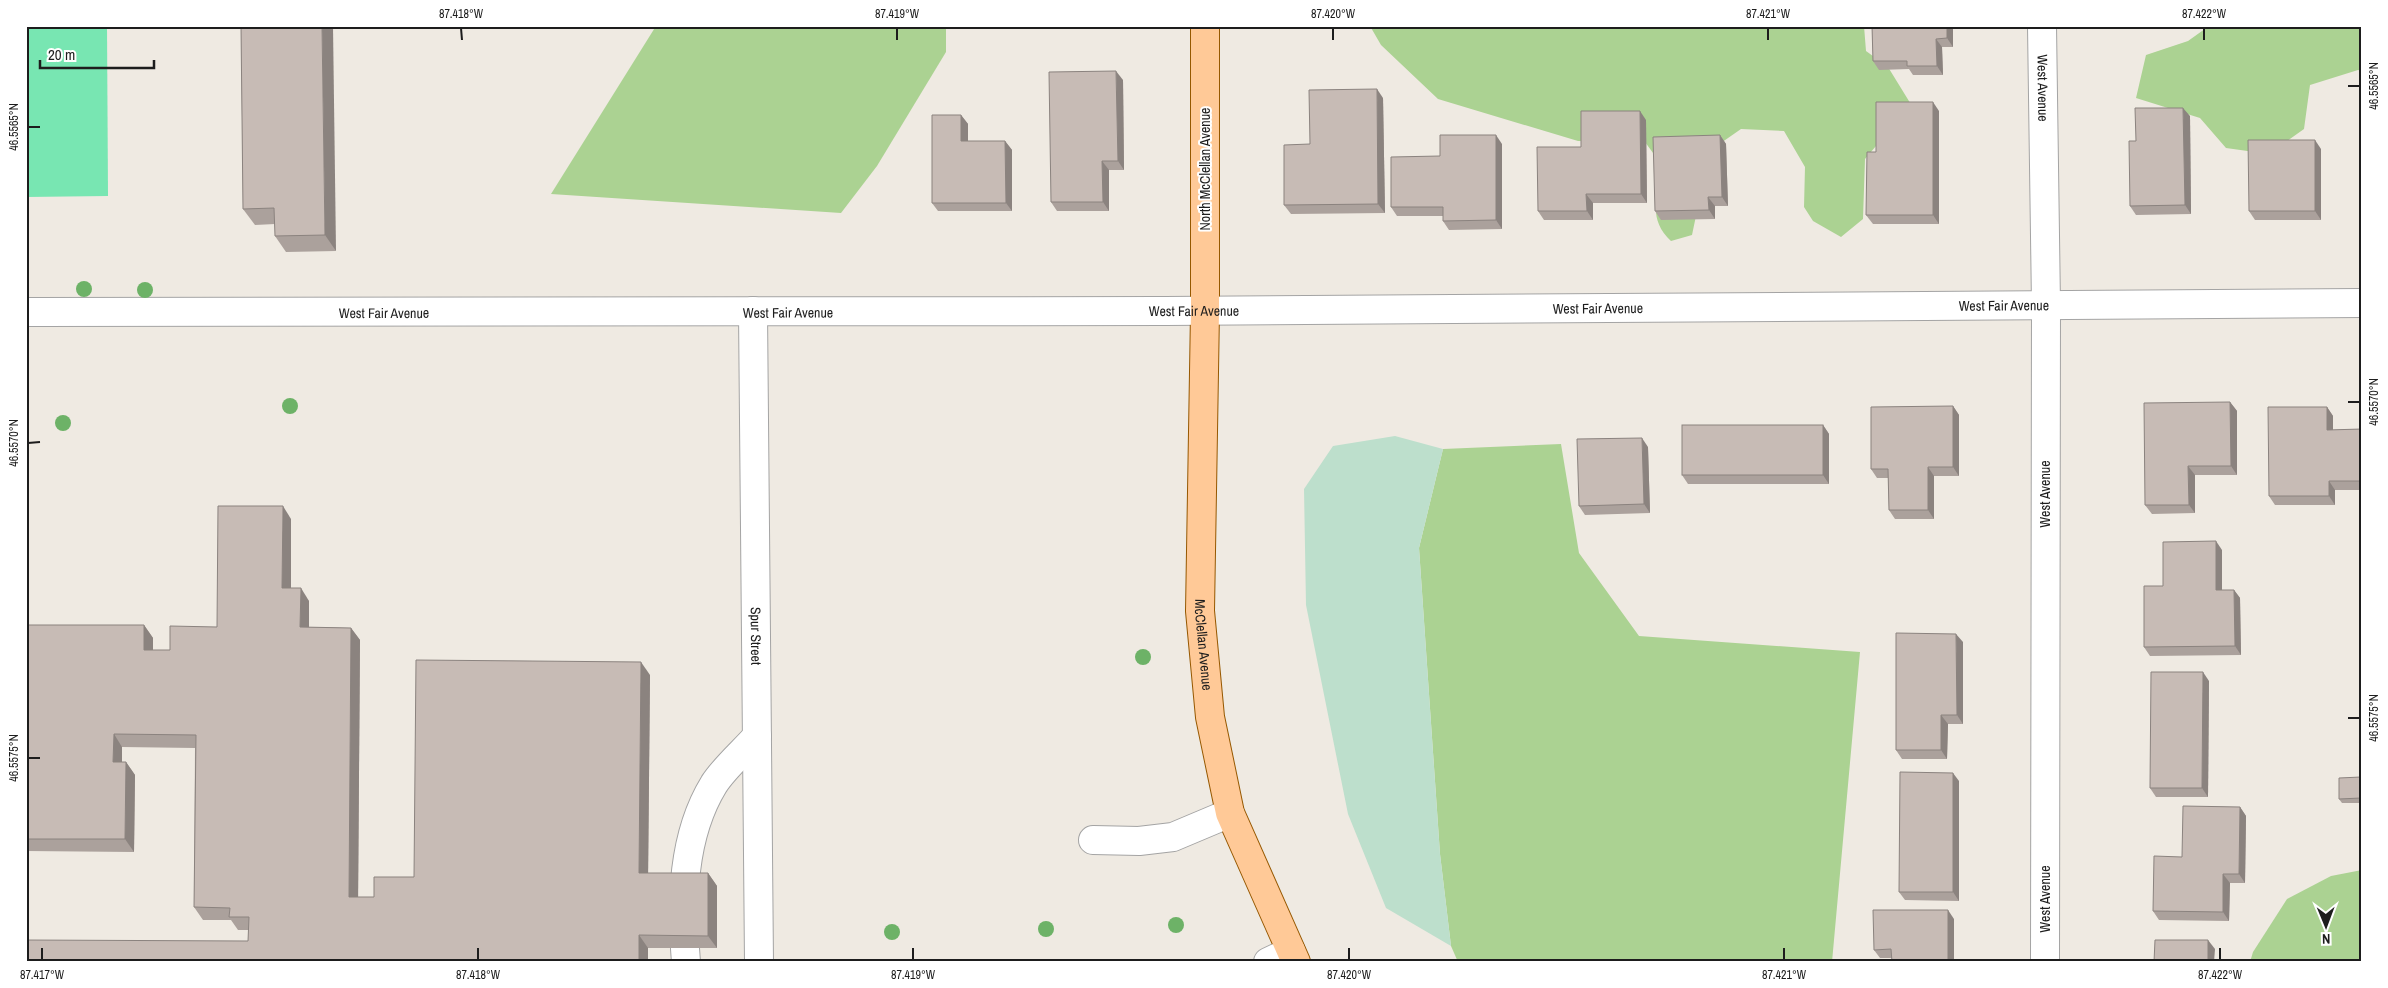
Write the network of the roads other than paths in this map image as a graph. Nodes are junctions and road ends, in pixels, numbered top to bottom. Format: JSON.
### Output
{"nodes":[{"id":1,"x":1205,"y":26,"type":"edge"},
{"id":2,"x":2042,"y":26,"type":"edge"},
{"id":3,"x":2362,"y":303,"type":"edge"},
{"id":4,"x":2046,"y":305,"type":"junction"},
{"id":5,"x":753,"y":311,"type":"junction"},
{"id":6,"x":26,"y":312,"type":"edge"},
{"id":7,"x":1205,"y":312,"type":"junction"},
{"id":8,"x":757,"y":736,"type":"junction"},
{"id":9,"x":1230,"y":812,"type":"junction"},
{"id":10,"x":1093,"y":840,"type":"dead end"},
{"id":11,"x":1285,"y":958,"type":"edge"},
{"id":12,"x":686,"y":962,"type":"edge"},
{"id":13,"x":759,"y":962,"type":"edge"},
{"id":14,"x":2045,"y":962,"type":"edge"}],
"edges":[{"from":1,"to":7,"type":"main road","name":"North McClellan Avenue"},
{"from":2,"to":4,"type":"street","name":"West Avenue"},
{"from":3,"to":4,"type":"street","name":"West Fair Avenue"},
{"from":4,"to":7,"type":"street","name":"West Fair Avenue"},
{"from":4,"to":14,"type":"street","name":"West Avenue"},
{"from":5,"to":6,"type":"street","name":"West Fair Avenue"},
{"from":5,"to":7,"type":"street","name":"West Fair Avenue"},
{"from":5,"to":8,"type":"street","name":"Spur Street"},
{"from":7,"to":9,"type":"main road","name":"McClellan Avenue"},
{"from":8,"to":12,"type":"street"},
{"from":8,"to":13,"type":"street","name":"Spur Street"},
{"from":9,"to":10,"type":"street"},
{"from":9,"to":11,"type":"main road","name":"McClellan Avenue"}]}
